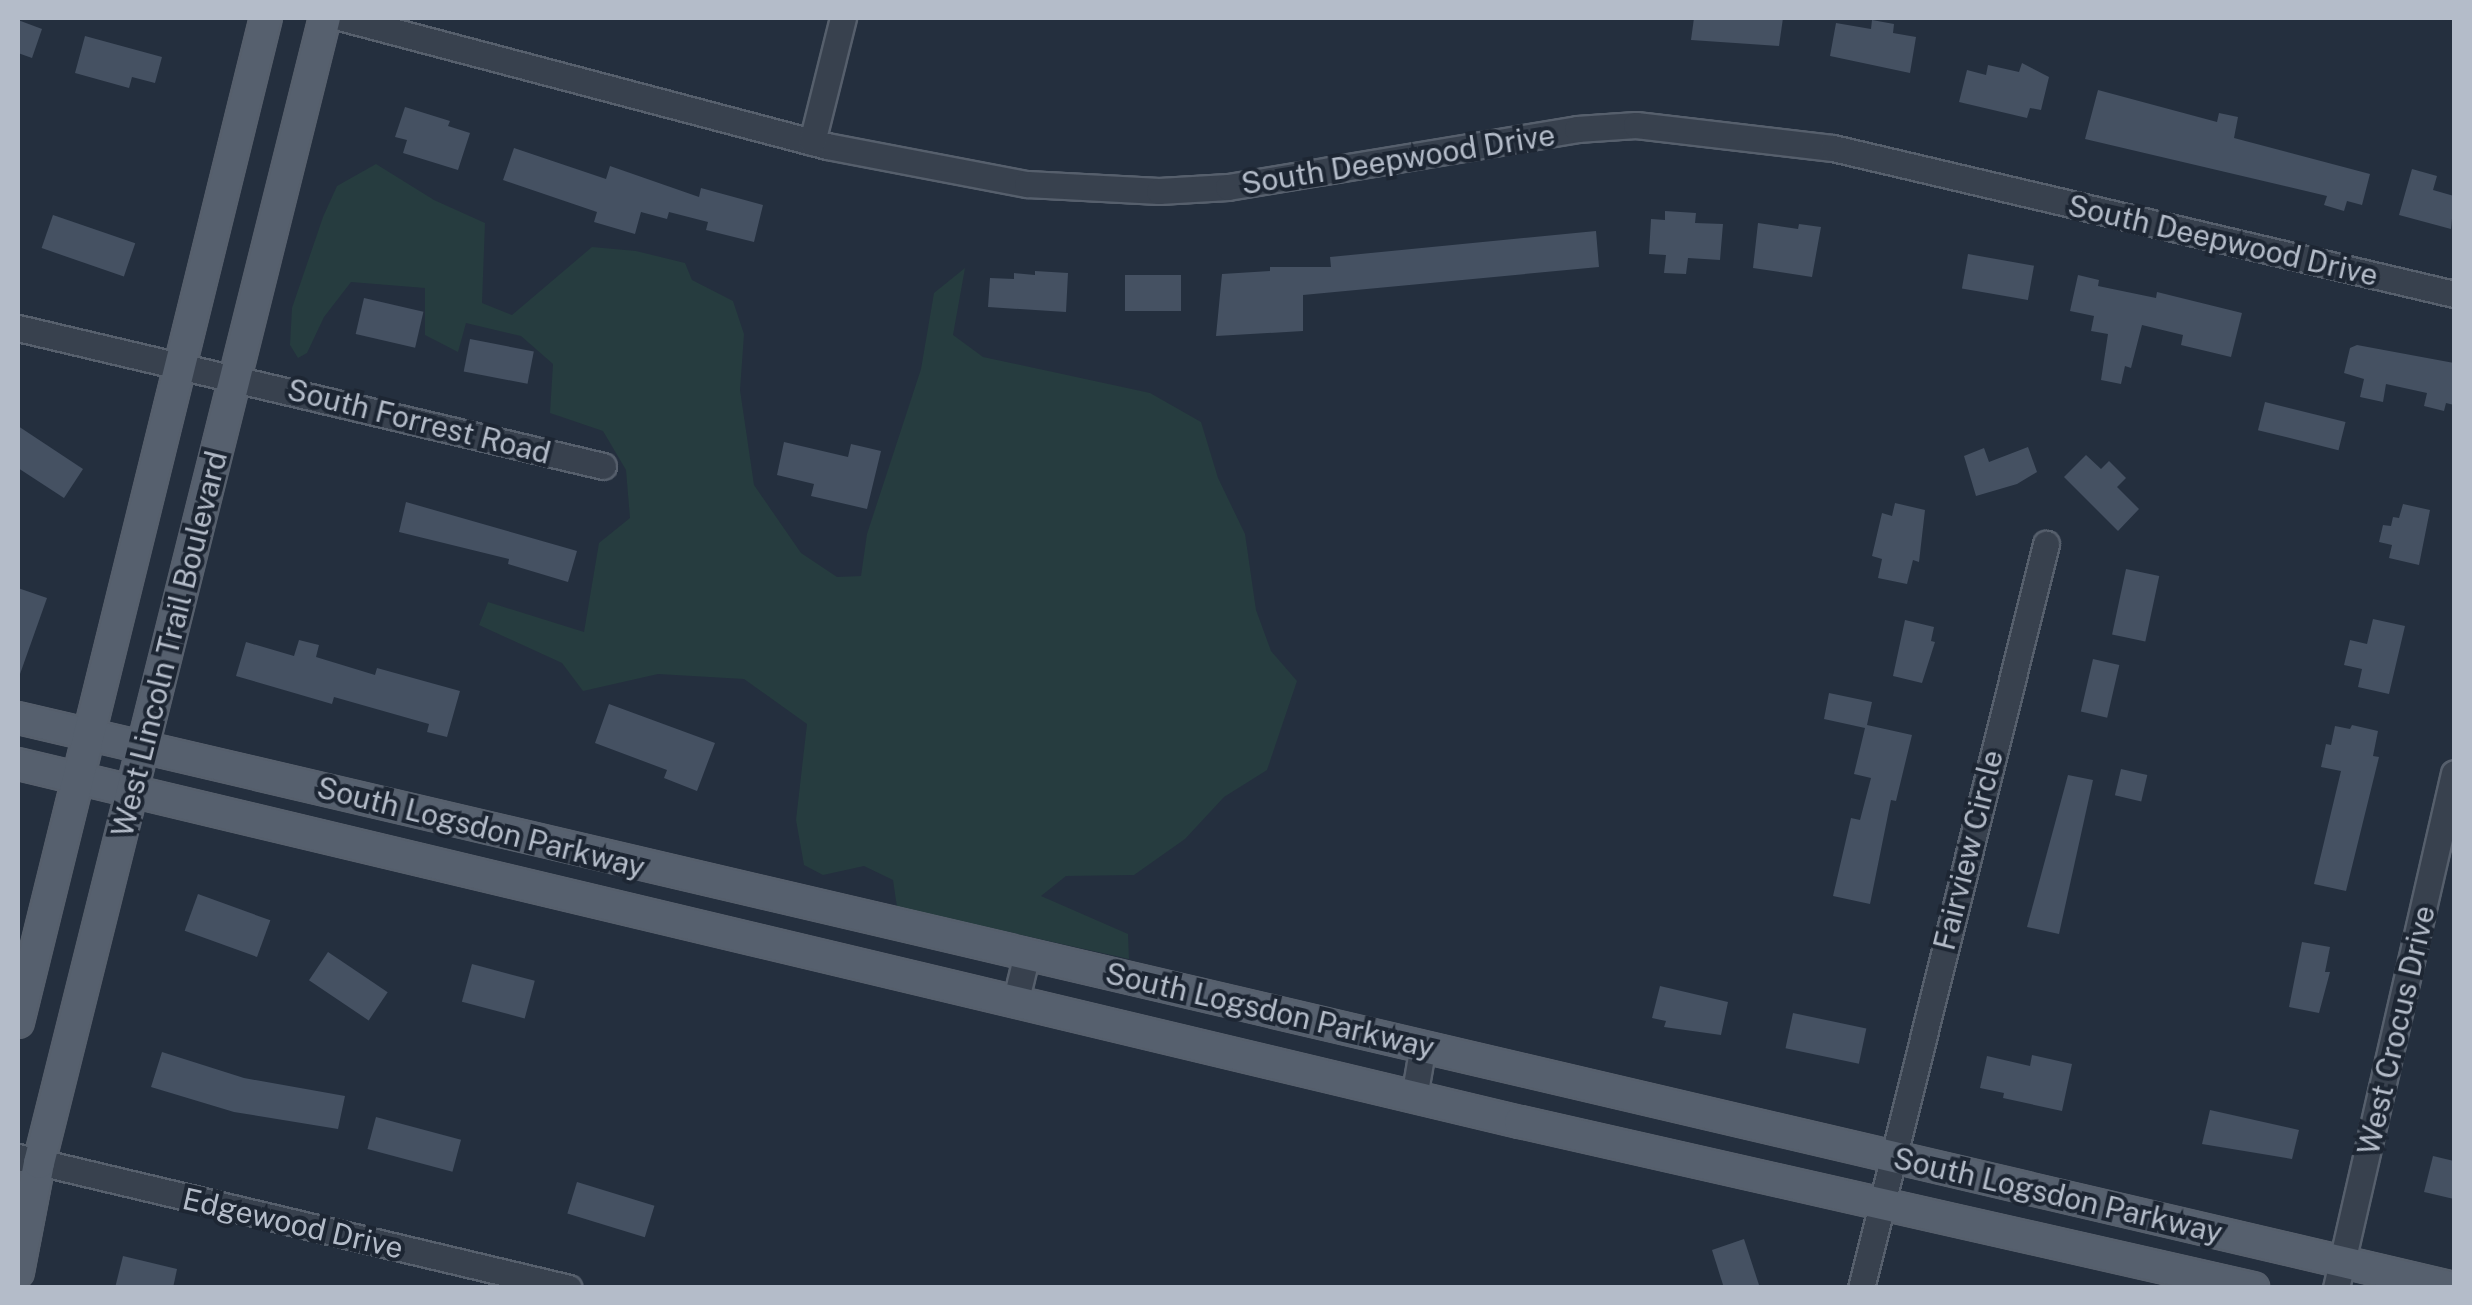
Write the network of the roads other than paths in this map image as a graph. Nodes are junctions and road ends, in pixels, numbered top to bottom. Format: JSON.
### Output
{"nodes":[{"id":1,"x":266,"y":18,"type":"edge"},
{"id":2,"x":325,"y":18,"type":"edge"},
{"id":3,"x":343,"y":18,"type":"edge"},
{"id":4,"x":844,"y":18,"type":"edge"},
{"id":5,"x":812,"y":142,"type":"junction"},
{"id":6,"x":2454,"y":294,"type":"edge"},
{"id":7,"x":18,"y":328,"type":"edge"},
{"id":8,"x":180,"y":366,"type":"junction"},
{"id":9,"x":234,"y":377,"type":"junction"},
{"id":10,"x":603,"y":466,"type":"dead end"},
{"id":11,"x":2046,"y":544,"type":"dead end"},
{"id":12,"x":18,"y":718,"type":"edge"},
{"id":13,"x":86,"y":731,"type":"junction"},
{"id":14,"x":144,"y":746,"type":"junction"},
{"id":15,"x":18,"y":764,"type":"edge"},
{"id":16,"x":2454,"y":772,"type":"edge"},
{"id":17,"x":76,"y":776,"type":"junction"},
{"id":18,"x":133,"y":789,"type":"junction"},
{"id":19,"x":1027,"y":954,"type":"junction"},
{"id":20,"x":1016,"y":999,"type":"junction"},
{"id":21,"x":18,"y":1022,"type":"edge"},
{"id":22,"x":1424,"y":1045,"type":"junction"},
{"id":23,"x":1414,"y":1097,"type":"junction"},
{"id":24,"x":1891,"y":1156,"type":"junction"},
{"id":25,"x":28,"y":1160,"type":"edge"},
{"id":26,"x":1880,"y":1201,"type":"junction"},
{"id":27,"x":18,"y":1272,"type":"edge"},
{"id":28,"x":2340,"y":1275,"type":"edge"},
{"id":29,"x":569,"y":1288,"type":"edge"},
{"id":30,"x":1861,"y":1288,"type":"edge"},
{"id":31,"x":2253,"y":1288,"type":"edge"},
{"id":32,"x":2454,"y":1288,"type":"edge"}],
"edges":[{"from":1,"to":8,"type":"main road","name":"West Lincoln Trail Boulevard"},
{"from":2,"to":9,"type":"main road","name":"West Lincoln Trail Boulevard"},
{"from":3,"to":5,"type":"street","name":"South Deepwood Drive"},
{"from":4,"to":5,"type":"street"},
{"from":5,"to":6,"type":"street","name":"South Deepwood Drive"},
{"from":7,"to":8,"type":"street","name":"South Forrest Road"},
{"from":8,"to":9,"type":"street","name":"South Forrest Road"},
{"from":8,"to":13,"type":"main road","name":"West Lincoln Trail Boulevard"},
{"from":9,"to":10,"type":"street","name":"South Forrest Road"},
{"from":9,"to":14,"type":"main road","name":"West Lincoln Trail Boulevard"},
{"from":11,"to":24,"type":"street","name":"Fairview Circle"},
{"from":12,"to":13,"type":"main road","name":"South Logsdon Parkway"},
{"from":13,"to":14,"type":"main road","name":"South Logsdon Parkway"},
{"from":13,"to":17,"type":"main road","name":"West Lincoln Trail Boulevard"},
{"from":14,"to":18,"type":"main road","name":"West Lincoln Trail Boulevard"},
{"from":14,"to":19,"type":"main road","name":"South Logsdon Parkway"},
{"from":15,"to":17,"type":"main road","name":"South Logsdon Parkway"},
{"from":16,"to":28,"type":"street","name":"West Crocus Drive"},
{"from":17,"to":18,"type":"main road","name":"South Logsdon Parkway"},
{"from":17,"to":21,"type":"main road","name":"West Lincoln Trail Boulevard"},
{"from":18,"to":20,"type":"main road","name":"South Logsdon Parkway"},
{"from":18,"to":25,"type":"main road","name":"West Lincoln Trail Boulevard"},
{"from":19,"to":20,"type":"street"},
{"from":19,"to":22,"type":"main road","name":"South Logsdon Parkway"},
{"from":20,"to":23,"type":"main road","name":"South Logsdon Parkway"},
{"from":22,"to":23,"type":"street"},
{"from":22,"to":24,"type":"main road","name":"South Logsdon Parkway"},
{"from":23,"to":26,"type":"main road","name":"South Logsdon Parkway"},
{"from":24,"to":26,"type":"street","name":"Fairview Circle"},
{"from":24,"to":28,"type":"main road","name":"South Logsdon Parkway"},
{"from":25,"to":27,"type":"main road","name":"West Lincoln Trail Boulevard"},
{"from":25,"to":29,"type":"street","name":"Edgewood Drive"},
{"from":26,"to":30,"type":"street","name":"Fairview Circle"},
{"from":26,"to":31,"type":"main road","name":"South Logsdon Parkway"},
{"from":28,"to":32,"type":"main road","name":"South Logsdon Parkway"}]}
